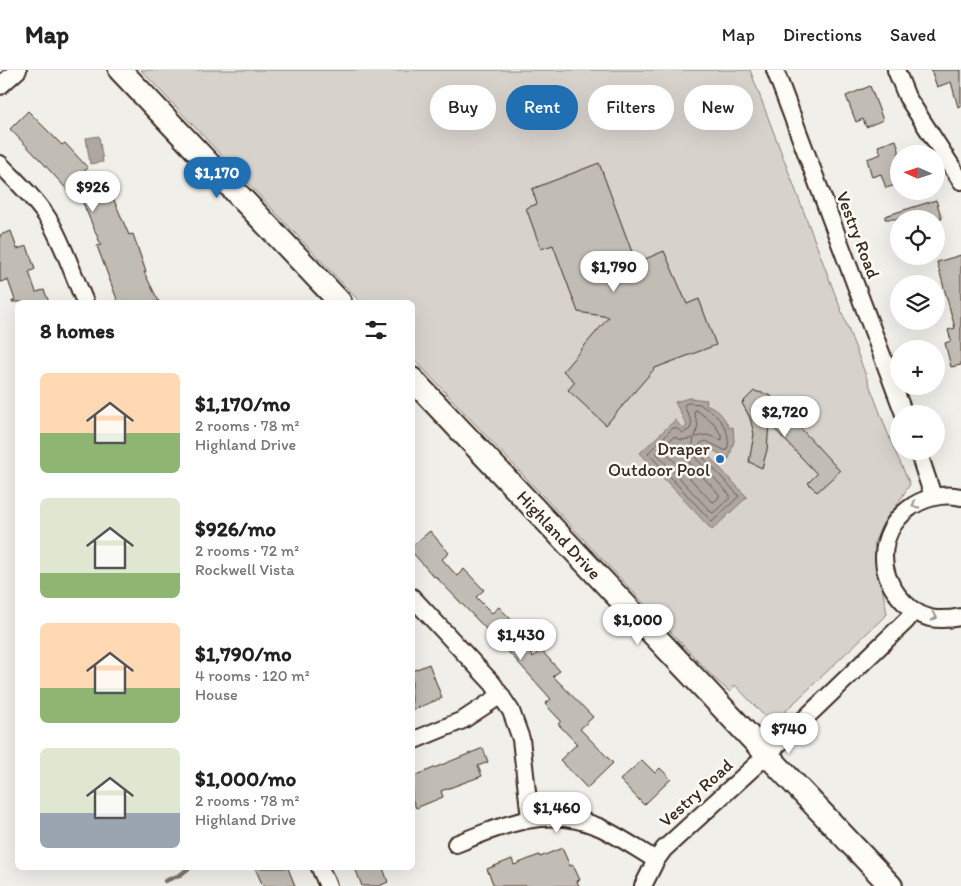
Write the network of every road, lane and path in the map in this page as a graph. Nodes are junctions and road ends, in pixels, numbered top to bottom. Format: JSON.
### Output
{"nodes":[{"id":1,"x":18,"y":70,"type":"edge"},
{"id":2,"x":120,"y":70,"type":"edge"},
{"id":3,"x":775,"y":70,"type":"edge"},
{"id":4,"x":896,"y":70,"type":"edge"},
{"id":5,"x":0,"y":86,"type":"edge"},
{"id":6,"x":0,"y":164,"type":"edge"},
{"id":7,"x":961,"y":181,"type":"edge"},
{"id":8,"x":84,"y":300,"type":"edge"},
{"id":9,"x":338,"y":300,"type":"edge"},
{"id":10,"x":415,"y":382,"type":"edge"},
{"id":11,"x":901,"y":405,"type":"edge"},
{"id":12,"x":921,"y":460,"type":"edge"},
{"id":13,"x":933,"y":496,"type":"junction"},
{"id":14,"x":961,"y":498,"type":"edge"},
{"id":15,"x":415,"y":600,"type":"edge"},
{"id":16,"x":914,"y":611,"type":"junction"},
{"id":17,"x":961,"y":618,"type":"edge"},
{"id":18,"x":501,"y":695,"type":"junction"},
{"id":19,"x":415,"y":740,"type":"edge"},
{"id":20,"x":767,"y":754,"type":"junction"},
{"id":21,"x":530,"y":818,"type":"junction"},
{"id":22,"x":456,"y":844,"type":"dead end"},
{"id":23,"x":656,"y":860,"type":"junction"},
{"id":24,"x":321,"y":870,"type":"edge"},
{"id":25,"x":328,"y":886,"type":"edge"},
{"id":26,"x":643,"y":886,"type":"edge"},
{"id":27,"x":891,"y":886,"type":"edge"}],
"edges":[{"from":1,"to":5,"type":"street"},
{"from":2,"to":9,"type":"main road"},
{"from":3,"to":11,"type":"street","name":"Vestry Road"},
{"from":4,"to":7,"type":"street"},
{"from":6,"to":8,"type":"street"},
{"from":10,"to":20,"type":"main road","name":"Highland Drive"},
{"from":12,"to":13,"type":"street"},
{"from":13,"to":14,"type":"street"},
{"from":13,"to":16,"type":"street","one_way":true},
{"from":15,"to":18,"type":"street"},
{"from":16,"to":17,"type":"street","one_way":true},
{"from":16,"to":20,"type":"street","name":"Vestry Road"},
{"from":18,"to":19,"type":"street"},
{"from":18,"to":21,"type":"street"},
{"from":20,"to":23,"type":"street","name":"Vestry Road"},
{"from":20,"to":27,"type":"main road","name":"Highland Drive"},
{"from":21,"to":22,"type":"street"},
{"from":21,"to":23,"type":"street"},
{"from":23,"to":26,"type":"street","name":"Vestry Road"},
{"from":24,"to":25,"type":"street"}]}
